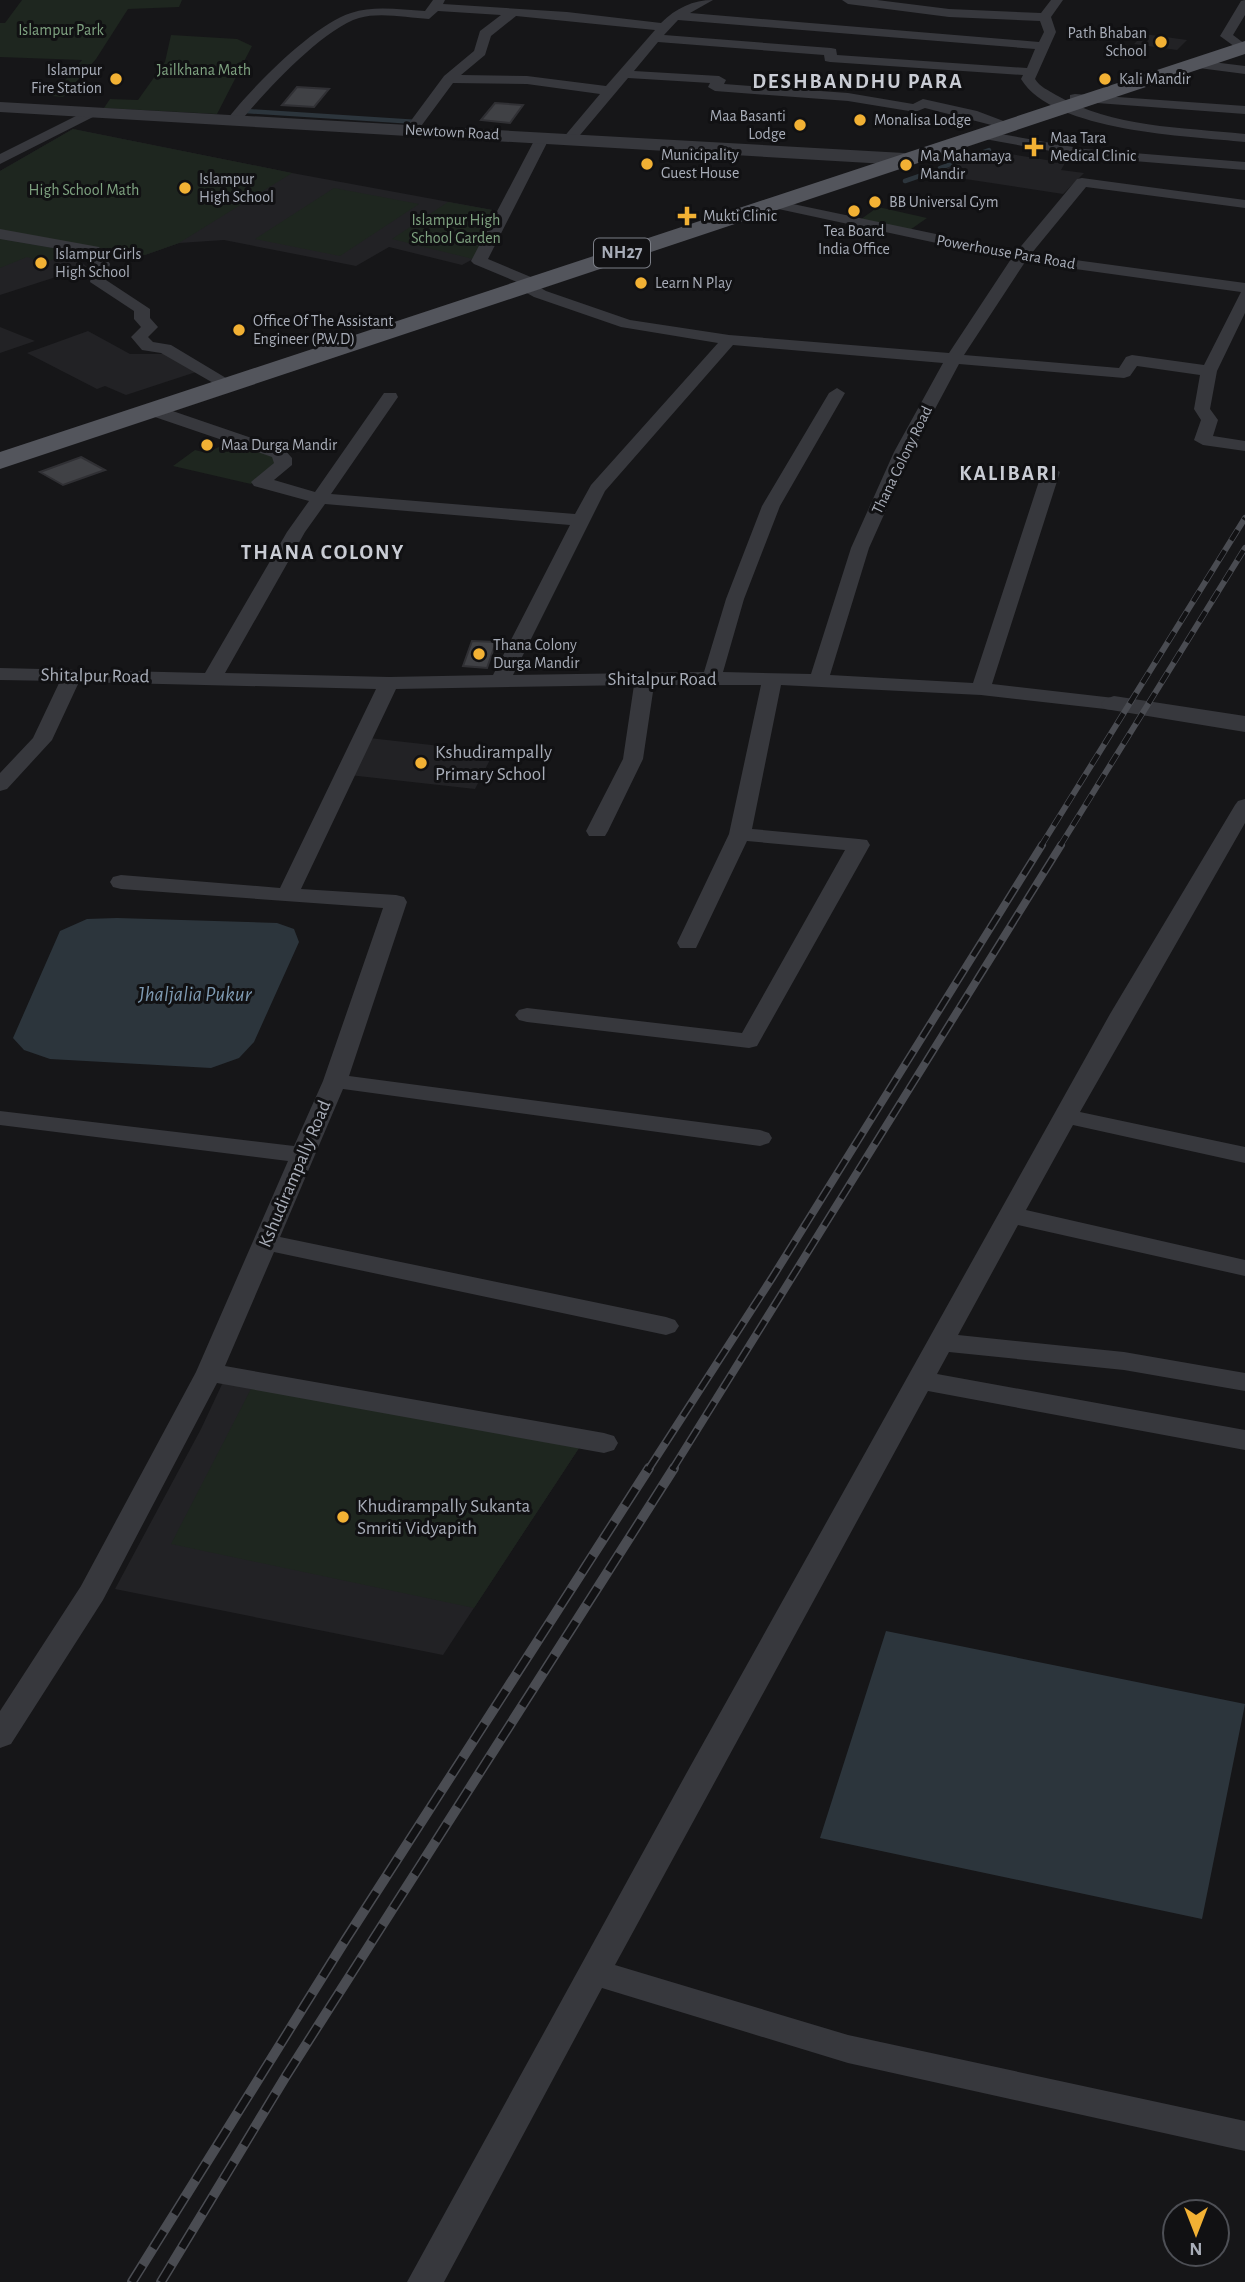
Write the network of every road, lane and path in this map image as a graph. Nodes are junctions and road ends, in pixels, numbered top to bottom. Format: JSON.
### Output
{"nodes":[{"id":1,"x":543,"y":0,"type":"edge"},
{"id":2,"x":707,"y":0,"type":"edge"},
{"id":3,"x":848,"y":0,"type":"edge"},
{"id":4,"x":1057,"y":0,"type":"edge"},
{"id":5,"x":435,"y":4,"type":"edge"},
{"id":6,"x":1245,"y":4,"type":"edge"},
{"id":7,"x":510,"y":14,"type":"junction"},
{"id":8,"x":539,"y":15,"type":"junction"},
{"id":9,"x":676,"y":16,"type":"junction"},
{"id":10,"x":1045,"y":17,"type":"junction"},
{"id":11,"x":664,"y":27,"type":"junction"},
{"id":12,"x":653,"y":38,"type":"junction"},
{"id":13,"x":1045,"y":46,"type":"junction"},
{"id":14,"x":1244,"y":55,"type":"edge"},
{"id":15,"x":1031,"y":72,"type":"junction"},
{"id":16,"x":626,"y":74,"type":"junction"},
{"id":17,"x":822,"y":76,"type":"junction"},
{"id":18,"x":449,"y":79,"type":"junction"},
{"id":19,"x":610,"y":91,"type":"junction"},
{"id":20,"x":1089,"y":98,"type":"junction"},
{"id":21,"x":1060,"y":103,"type":"junction"},
{"id":22,"x":0,"y":107,"type":"edge"},
{"id":23,"x":1245,"y":110,"type":"edge"},
{"id":24,"x":92,"y":113,"type":"junction"},
{"id":25,"x":233,"y":121,"type":"junction"},
{"id":26,"x":1007,"y":125,"type":"junction"},
{"id":27,"x":411,"y":131,"type":"junction"},
{"id":28,"x":980,"y":134,"type":"junction"},
{"id":29,"x":542,"y":137,"type":"junction"},
{"id":30,"x":570,"y":138,"type":"junction"},
{"id":31,"x":1245,"y":138,"type":"edge"},
{"id":32,"x":904,"y":159,"type":"junction"},
{"id":33,"x":0,"y":160,"type":"edge"},
{"id":34,"x":1245,"y":166,"type":"edge"},
{"id":35,"x":769,"y":203,"type":"junction"},
{"id":36,"x":1245,"y":204,"type":"edge"},
{"id":37,"x":0,"y":234,"type":"edge"},
{"id":38,"x":1022,"y":257,"type":"junction"},
{"id":39,"x":532,"y":284,"type":"junction"},
{"id":40,"x":1245,"y":288,"type":"edge"},
{"id":41,"x":1245,"y":296,"type":"edge"},
{"id":42,"x":729,"y":340,"type":"junction"},
{"id":43,"x":953,"y":359,"type":"junction"},
{"id":44,"x":1209,"y":371,"type":"junction"},
{"id":45,"x":228,"y":384,"type":"junction"},
{"id":46,"x":837,"y":393,"type":"dead end"},
{"id":47,"x":390,"y":397,"type":"dead end"},
{"id":48,"x":152,"y":410,"type":"junction"},
{"id":49,"x":1245,"y":446,"type":"edge"},
{"id":50,"x":0,"y":461,"type":"edge"},
{"id":51,"x":1051,"y":472,"type":"dead end"},
{"id":52,"x":317,"y":498,"type":"junction"},
{"id":53,"x":580,"y":520,"type":"junction"},
{"id":54,"x":0,"y":674,"type":"edge"},
{"id":55,"x":72,"y":676,"type":"junction"},
{"id":56,"x":712,"y":677,"type":"junction"},
{"id":57,"x":212,"y":678,"type":"junction"},
{"id":58,"x":645,"y":678,"type":"junction"},
{"id":59,"x":501,"y":680,"type":"junction"},
{"id":60,"x":772,"y":680,"type":"junction"},
{"id":61,"x":819,"y":680,"type":"junction"},
{"id":62,"x":389,"y":682,"type":"junction"},
{"id":63,"x":981,"y":689,"type":"junction"},
{"id":64,"x":1114,"y":704,"type":"joint"},
{"id":65,"x":1245,"y":724,"type":"edge"},
{"id":66,"x":0,"y":785,"type":"edge"},
{"id":67,"x":1245,"y":805,"type":"edge"},
{"id":68,"x":597,"y":831,"type":"dead end"},
{"id":69,"x":740,"y":834,"type":"junction"},
{"id":70,"x":121,"y":882,"type":"dead end"},
{"id":71,"x":287,"y":895,"type":"junction"},
{"id":72,"x":688,"y":943,"type":"dead end"},
{"id":73,"x":527,"y":1015,"type":"dead end"},
{"id":74,"x":335,"y":1081,"type":"junction"},
{"id":75,"x":1066,"y":1116,"type":"junction"},
{"id":76,"x":0,"y":1118,"type":"edge"},
{"id":77,"x":760,"y":1138,"type":"dead end"},
{"id":78,"x":303,"y":1155,"type":"junction"},
{"id":79,"x":1245,"y":1156,"type":"edge"},
{"id":80,"x":1011,"y":1215,"type":"junction"},
{"id":81,"x":265,"y":1242,"type":"junction"},
{"id":82,"x":1245,"y":1268,"type":"edge"},
{"id":83,"x":666,"y":1326,"type":"dead end"},
{"id":84,"x":941,"y":1342,"type":"junction"},
{"id":85,"x":209,"y":1372,"type":"junction"},
{"id":86,"x":920,"y":1380,"type":"junction"},
{"id":87,"x":1245,"y":1382,"type":"edge"},
{"id":88,"x":1245,"y":1440,"type":"edge"},
{"id":89,"x":604,"y":1443,"type":"dead end"},
{"id":90,"x":0,"y":1736,"type":"edge"},
{"id":91,"x":594,"y":1972,"type":"junction"},
{"id":92,"x":1245,"y":2136,"type":"edge"},
{"id":93,"x":425,"y":2282,"type":"edge"}],
"edges":[{"from":1,"to":8,"type":"street"},
{"from":2,"to":9,"type":"street"},
{"from":3,"to":10,"type":"street"},
{"from":4,"to":10,"type":"street"},
{"from":5,"to":7,"type":"street"},
{"from":5,"to":25,"type":"street"},
{"from":6,"to":14,"type":"street"},
{"from":7,"to":8,"type":"street"},
{"from":7,"to":18,"type":"street"},
{"from":8,"to":11,"type":"street"},
{"from":9,"to":11,"type":"street"},
{"from":9,"to":13,"type":"street"},
{"from":10,"to":13,"type":"street"},
{"from":11,"to":12,"type":"street"},
{"from":12,"to":16,"type":"street"},
{"from":12,"to":17,"type":"street"},
{"from":13,"to":15,"type":"street"},
{"from":14,"to":20,"type":"main road","number":"NH27"},
{"from":15,"to":17,"type":"street"},
{"from":15,"to":21,"type":"street"},
{"from":16,"to":17,"type":"street"},
{"from":16,"to":19,"type":"street"},
{"from":17,"to":26,"type":"street"},
{"from":18,"to":19,"type":"street"},
{"from":18,"to":27,"type":"street"},
{"from":19,"to":30,"type":"street"},
{"from":20,"to":21,"type":"main road","number":"NH27"},
{"from":20,"to":23,"type":"street"},
{"from":21,"to":26,"type":"main road","number":"NH27"},
{"from":21,"to":31,"type":"street"},
{"from":22,"to":24,"type":"street","name":"Newtown Road"},
{"from":24,"to":25,"type":"street","name":"Newtown Road"},
{"from":24,"to":33,"type":"street"},
{"from":25,"to":27,"type":"street","name":"Newtown Road"},
{"from":26,"to":28,"type":"main road","number":"NH27"},
{"from":27,"to":29,"type":"street","name":"Newtown Road"},
{"from":28,"to":32,"type":"main road","number":"NH27"},
{"from":28,"to":34,"type":"street"},
{"from":29,"to":30,"type":"street","name":"Newtown Road"},
{"from":29,"to":39,"type":"street"},
{"from":30,"to":32,"type":"street","name":"Newtown Road"},
{"from":32,"to":35,"type":"main road","number":"NH27"},
{"from":35,"to":38,"type":"street","name":"Powerhouse Para Road"},
{"from":35,"to":39,"type":"main road","number":"NH27"},
{"from":36,"to":38,"type":"street","name":"Thana Colony Road"},
{"from":37,"to":45,"type":"street"},
{"from":38,"to":40,"type":"street","name":"Powerhouse Para Road"},
{"from":38,"to":43,"type":"street","name":"Thana Colony Road"},
{"from":39,"to":42,"type":"street"},
{"from":39,"to":45,"type":"main road","number":"NH27"},
{"from":41,"to":44,"type":"street"},
{"from":42,"to":43,"type":"street"},
{"from":42,"to":53,"type":"street"},
{"from":43,"to":44,"type":"street"},
{"from":43,"to":61,"type":"street","name":"Thana Colony Road"},
{"from":44,"to":49,"type":"street"},
{"from":45,"to":48,"type":"main road","number":"NH27"},
{"from":46,"to":56,"type":"street"},
{"from":47,"to":52,"type":"street"},
{"from":48,"to":50,"type":"main road","number":"NH27"},
{"from":48,"to":52,"type":"street"},
{"from":51,"to":63,"type":"street"},
{"from":52,"to":53,"type":"street"},
{"from":52,"to":57,"type":"street"},
{"from":53,"to":59,"type":"street"},
{"from":54,"to":55,"type":"street","name":"Shitalpur Road"},
{"from":55,"to":57,"type":"street","name":"Shitalpur Road"},
{"from":55,"to":66,"type":"street"},
{"from":56,"to":58,"type":"street","name":"Shitalpur Road"},
{"from":56,"to":60,"type":"street","name":"Shitalpur Road"},
{"from":57,"to":62,"type":"street","name":"Shitalpur Road"},
{"from":58,"to":59,"type":"street","name":"Shitalpur Road"},
{"from":58,"to":68,"type":"street"},
{"from":59,"to":62,"type":"street","name":"Shitalpur Road"},
{"from":60,"to":61,"type":"street","name":"Shitalpur Road"},
{"from":60,"to":69,"type":"street"},
{"from":61,"to":63,"type":"street","name":"Shitalpur Road"},
{"from":62,"to":71,"type":"street"},
{"from":63,"to":64,"type":"street","name":"Shitalpur Road"},
{"from":64,"to":65,"type":"street"},
{"from":67,"to":75,"type":"street"},
{"from":69,"to":72,"type":"street"},
{"from":69,"to":73,"type":"street"},
{"from":70,"to":71,"type":"street"},
{"from":71,"to":74,"type":"street","name":"Kshudirampally Road"},
{"from":74,"to":77,"type":"street"},
{"from":74,"to":78,"type":"street","name":"Kshudirampally Road"},
{"from":75,"to":79,"type":"street"},
{"from":75,"to":80,"type":"street"},
{"from":76,"to":78,"type":"street"},
{"from":78,"to":81,"type":"street","name":"Kshudirampally Road"},
{"from":80,"to":82,"type":"street"},
{"from":80,"to":84,"type":"street"},
{"from":81,"to":83,"type":"street"},
{"from":81,"to":85,"type":"street","name":"Kshudirampally Road"},
{"from":84,"to":86,"type":"street"},
{"from":84,"to":87,"type":"street"},
{"from":85,"to":89,"type":"street"},
{"from":85,"to":90,"type":"street","name":"Kshudirampally Road"},
{"from":86,"to":88,"type":"street"},
{"from":86,"to":91,"type":"street"},
{"from":91,"to":92,"type":"street"},
{"from":91,"to":93,"type":"street"}]}
